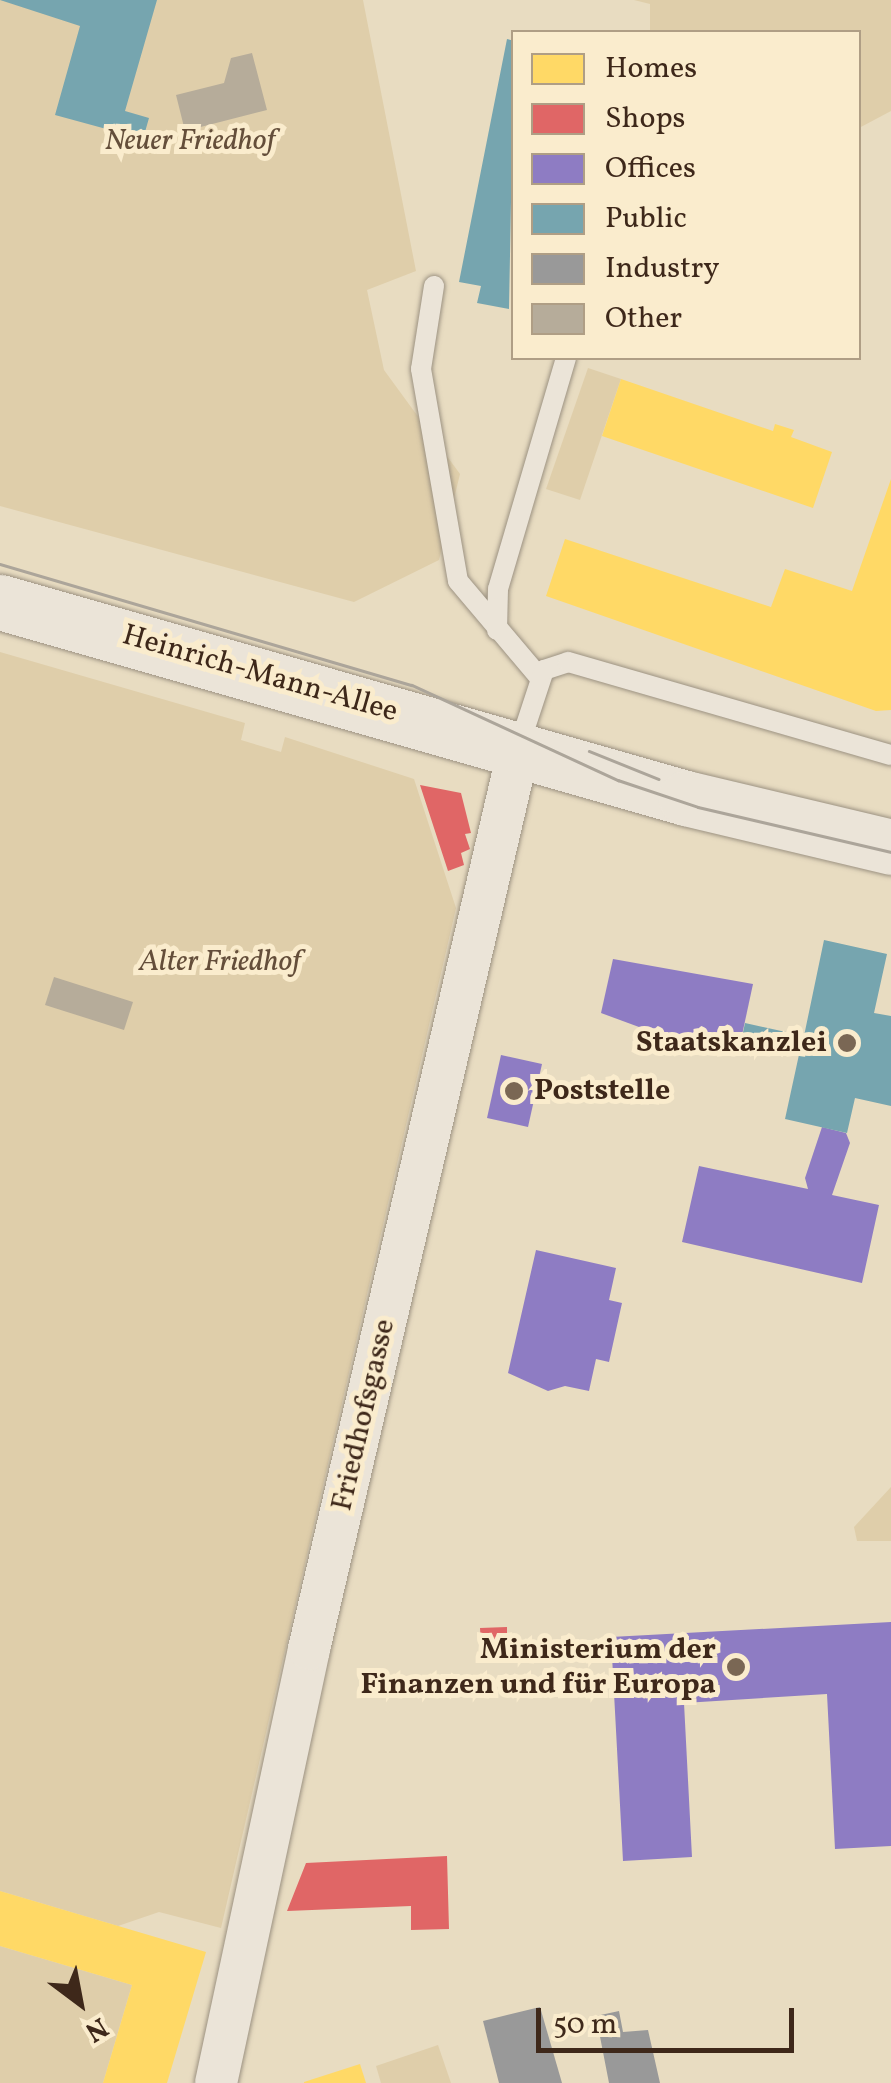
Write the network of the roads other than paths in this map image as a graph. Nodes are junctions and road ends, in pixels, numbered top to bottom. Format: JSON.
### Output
{"nodes":[{"id":1,"x":434,"y":286,"type":"dead end"},
{"id":2,"x":565,"y":360,"type":"edge"},
{"id":3,"x":0,"y":602,"type":"edge"},
{"id":4,"x":497,"y":630,"type":"junction"},
{"id":5,"x":540,"y":678,"type":"junction"},
{"id":6,"x":519,"y":748,"type":"junction"},
{"id":7,"x":891,"y":755,"type":"edge"},
{"id":8,"x":891,"y":846,"type":"edge"},
{"id":9,"x":216,"y":2083,"type":"edge"}],
"edges":[{"from":1,"to":4,"type":"lane"},
{"from":2,"to":4,"type":"lane"},
{"from":3,"to":6,"type":"main road","name":"Heinrich-Mann-Allee"},
{"from":4,"to":5,"type":"lane"},
{"from":5,"to":6,"type":"lane"},
{"from":5,"to":7,"type":"lane"},
{"from":6,"to":8,"type":"main road","name":"Heinrich-Mann-Allee"},
{"from":6,"to":9,"type":"street","name":"Friedhofsgasse"}]}
